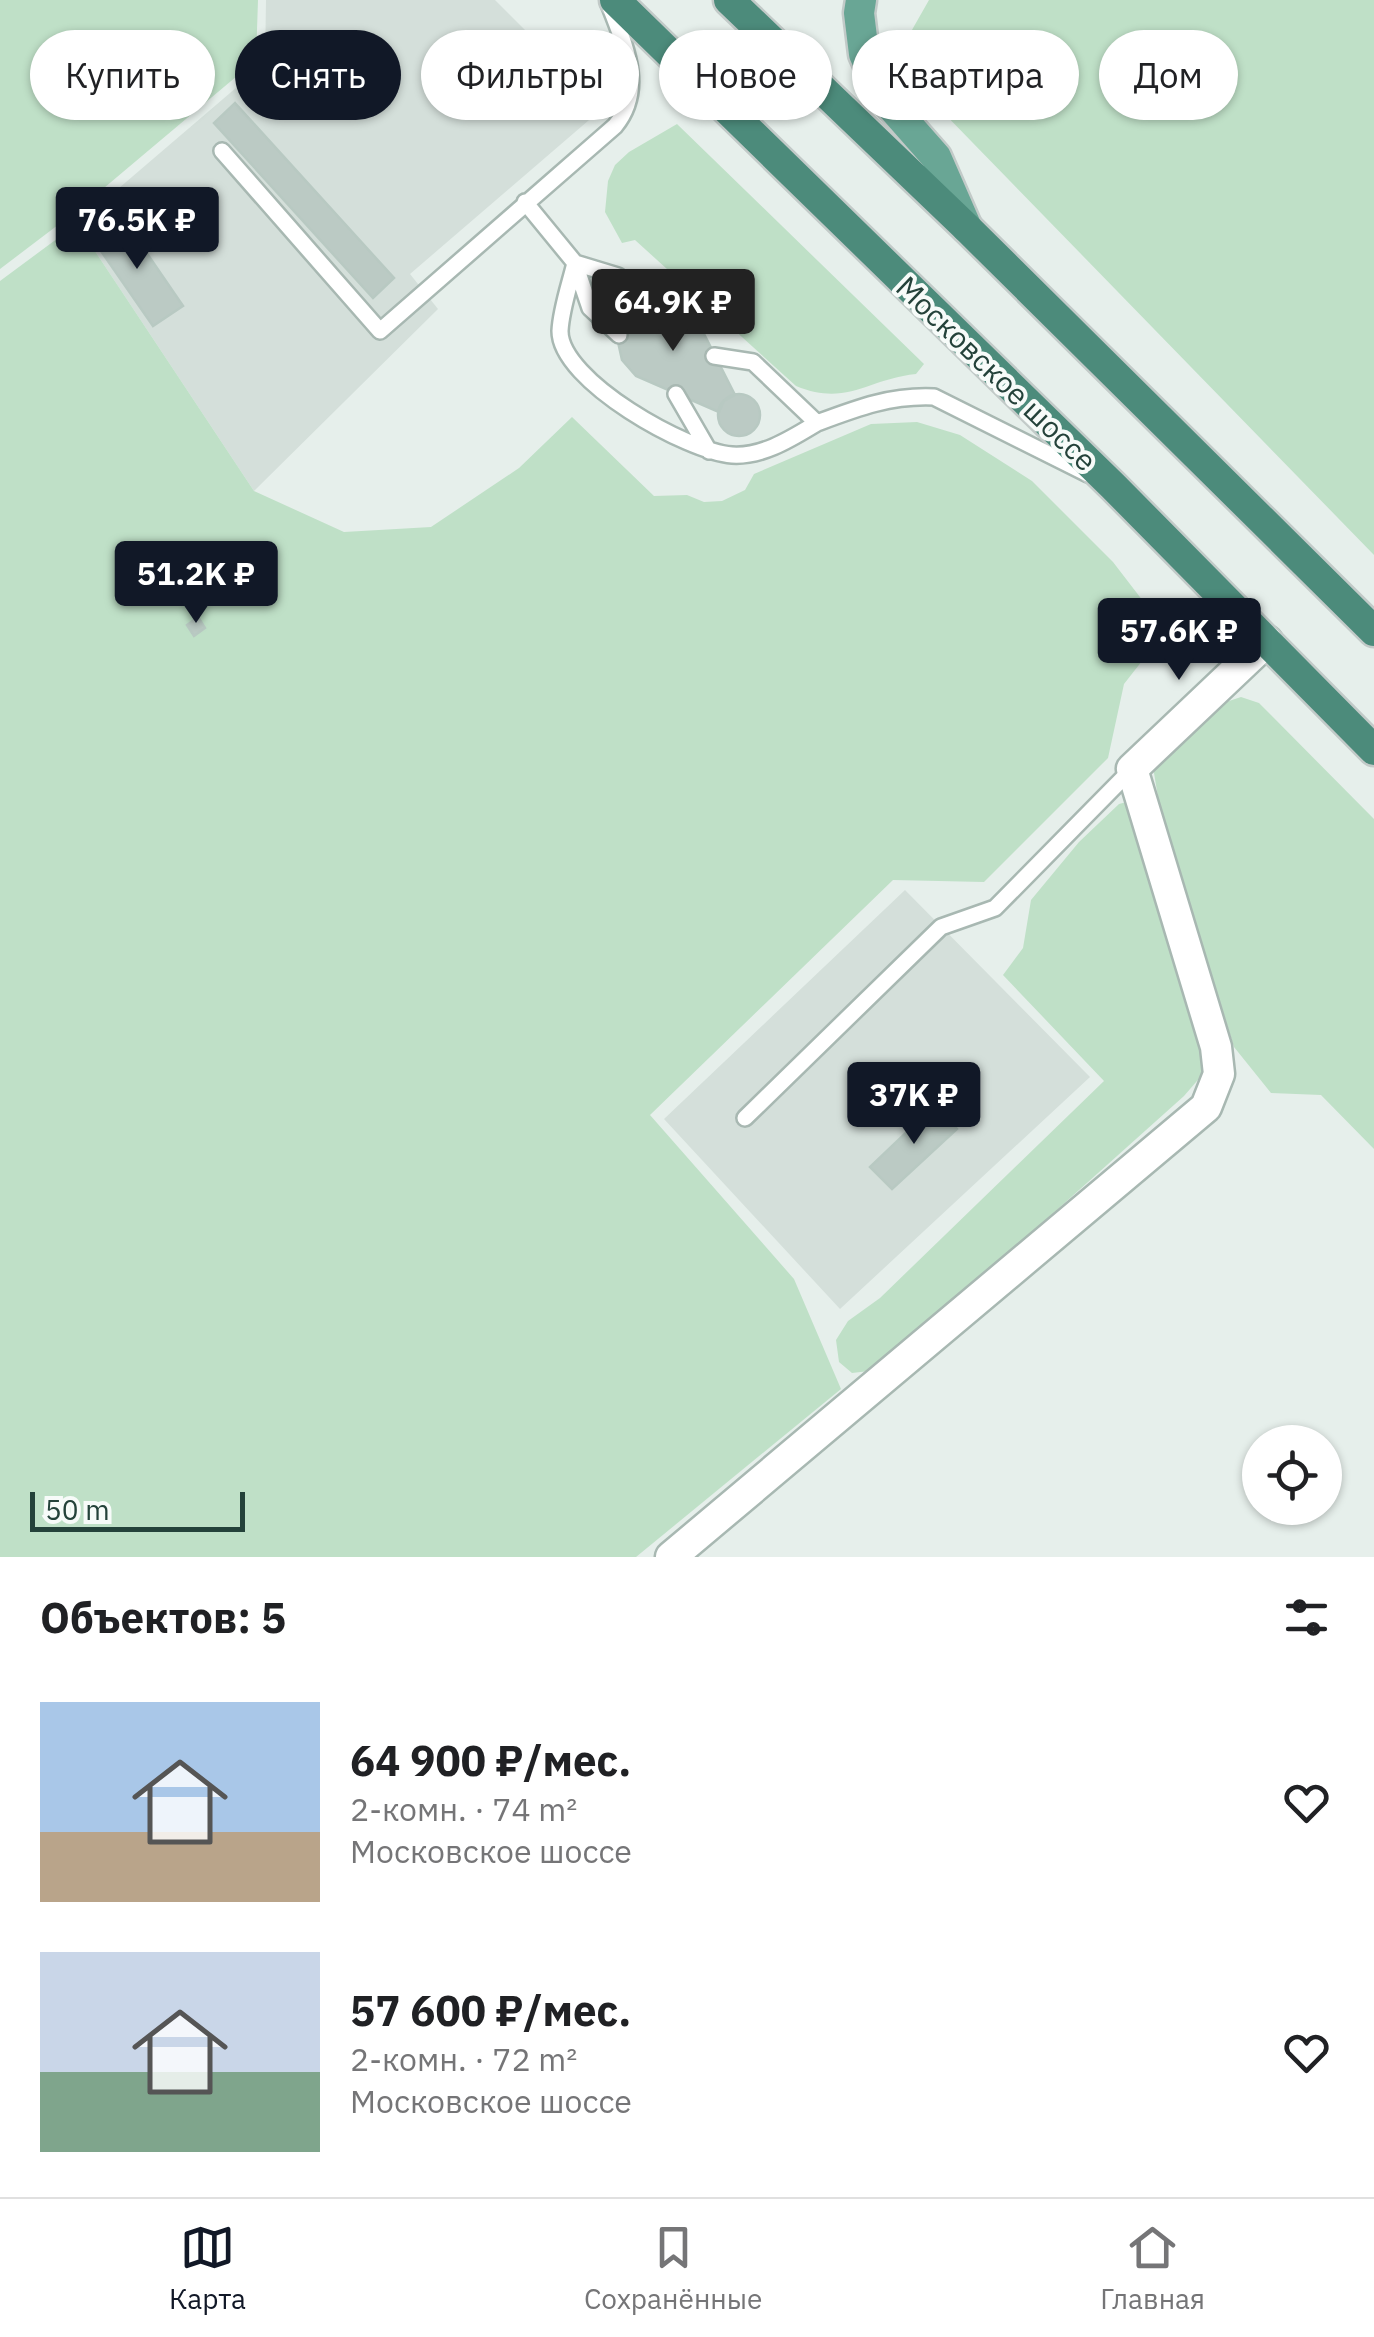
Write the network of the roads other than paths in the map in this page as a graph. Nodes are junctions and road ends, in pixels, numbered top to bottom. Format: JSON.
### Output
{"nodes":[{"id":1,"x":611,"y":0,"type":"edge"},
{"id":2,"x":730,"y":0,"type":"edge"},
{"id":3,"x":862,"y":0,"type":"edge"},
{"id":4,"x":222,"y":151,"type":"dead end"},
{"id":5,"x":525,"y":202,"type":"junction"},
{"id":6,"x":966,"y":228,"type":"junction"},
{"id":7,"x":575,"y":263,"type":"junction"},
{"id":8,"x":644,"y":301,"type":"dead end"},
{"id":9,"x":618,"y":334,"type":"dead end"},
{"id":10,"x":714,"y":356,"type":"dead end"},
{"id":11,"x":676,"y":394,"type":"dead end"},
{"id":12,"x":817,"y":424,"type":"junction"},
{"id":13,"x":709,"y":451,"type":"junction"},
{"id":14,"x":1114,"y":486,"type":"junction"},
{"id":15,"x":1374,"y":631,"type":"edge"},
{"id":16,"x":1266,"y":641,"type":"junction"},
{"id":17,"x":1374,"y":750,"type":"edge"},
{"id":18,"x":1132,"y":768,"type":"junction"},
{"id":19,"x":745,"y":1118,"type":"dead end"},
{"id":20,"x":671,"y":1557,"type":"edge"}],
"edges":[{"from":1,"to":5,"type":"lane"},
{"from":1,"to":14,"type":"highway","name":"Московское шоссе"},
{"from":2,"to":6,"type":"highway"},
{"from":3,"to":6,"type":"main road"},
{"from":4,"to":5,"type":"lane"},
{"from":5,"to":7,"type":"lane"},
{"from":6,"to":15,"type":"highway"},
{"from":7,"to":8,"type":"lane"},
{"from":7,"to":9,"type":"lane"},
{"from":7,"to":13,"type":"lane"},
{"from":10,"to":12,"type":"lane"},
{"from":11,"to":13,"type":"lane"},
{"from":12,"to":13,"type":"lane"},
{"from":12,"to":14,"type":"lane"},
{"from":14,"to":16,"type":"highway","name":"Московское шоссе"},
{"from":16,"to":17,"type":"highway","name":"Московское шоссе"},
{"from":16,"to":18,"type":"street"},
{"from":18,"to":19,"type":"lane"},
{"from":18,"to":20,"type":"street"}]}
